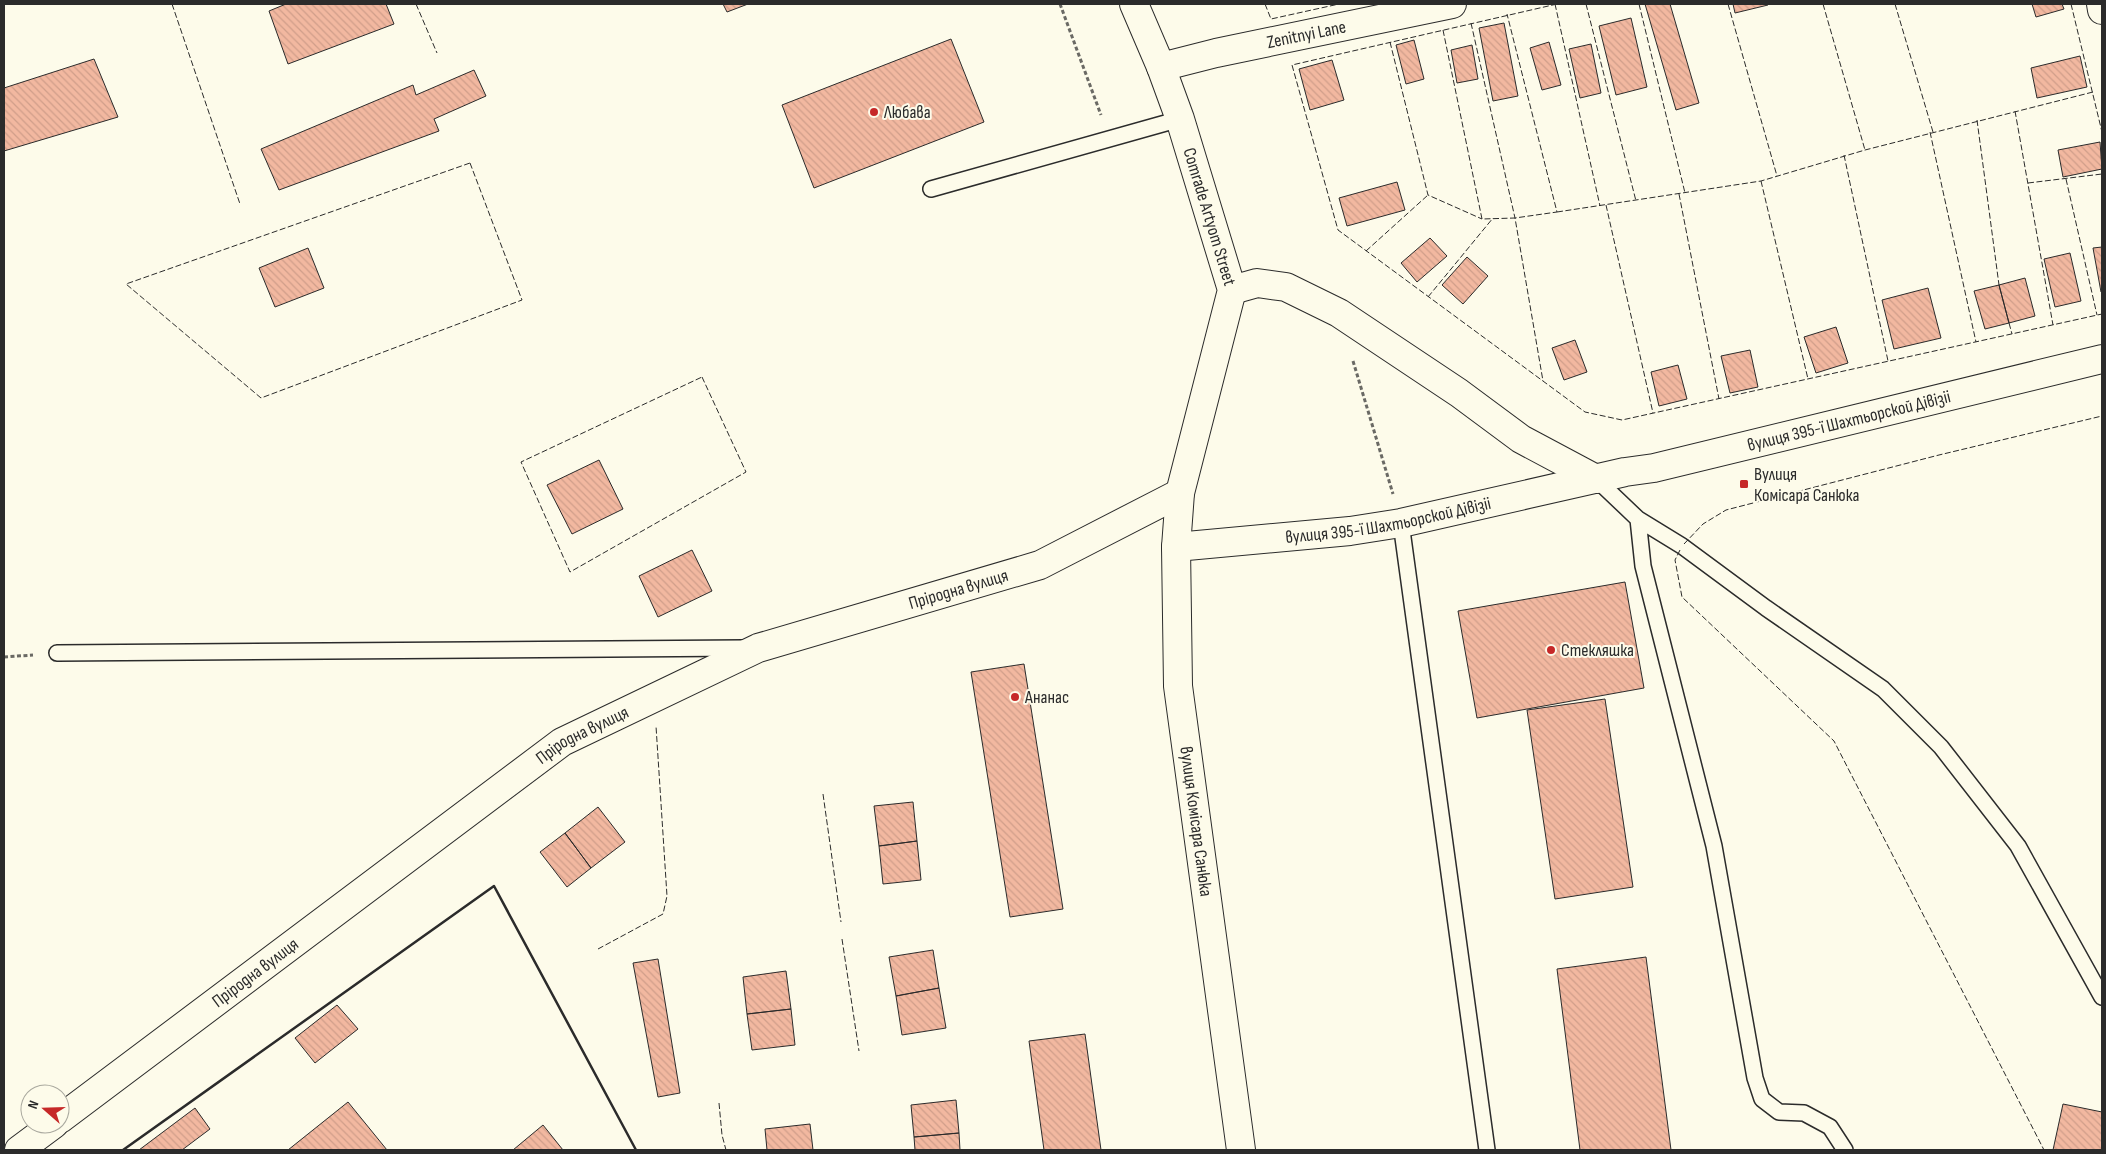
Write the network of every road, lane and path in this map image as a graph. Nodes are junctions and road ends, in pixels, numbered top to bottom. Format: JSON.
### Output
{"nodes":[{"id":1,"x":1060,"y":4,"type":"edge"},
{"id":2,"x":1134,"y":4,"type":"edge"},
{"id":3,"x":1452,"y":4,"type":"edge"},
{"id":4,"x":2101,"y":4,"type":"edge"},
{"id":5,"x":2102,"y":10,"type":"edge"},
{"id":6,"x":1161,"y":67,"type":"junction"},
{"id":7,"x":1180,"y":119,"type":"junction"},
{"id":8,"x":1110,"y":139,"type":"junction"},
{"id":9,"x":931,"y":189,"type":"dead end"},
{"id":10,"x":1232,"y":290,"type":"junction"},
{"id":11,"x":1339,"y":313,"type":"junction"},
{"id":12,"x":2102,"y":359,"type":"edge"},
{"id":13,"x":1596,"y":479,"type":"junction"},
{"id":14,"x":1180,"y":493,"type":"junction"},
{"id":15,"x":1638,"y":519,"type":"junction"},
{"id":16,"x":1401,"y":523,"type":"junction"},
{"id":17,"x":1176,"y":547,"type":"junction"},
{"id":18,"x":758,"y":648,"type":"junction"},
{"id":19,"x":57,"y":653,"type":"joint"},
{"id":20,"x":4,"y":658,"type":"edge"},
{"id":21,"x":2102,"y":998,"type":"edge"},
{"id":22,"x":70,"y":1111,"type":"edge"},
{"id":23,"x":40,"y":1134,"type":"edge"},
{"id":24,"x":18,"y":1150,"type":"edge"},
{"id":25,"x":1241,"y":1150,"type":"edge"},
{"id":26,"x":1487,"y":1150,"type":"edge"},
{"id":27,"x":1845,"y":1150,"type":"edge"}],
"edges":[{"from":1,"to":8,"type":"path"},
{"from":2,"to":6,"type":"street","name":"Comrade Artyom Street"},
{"from":3,"to":6,"type":"street","name":"Zenitnyi Lane"},
{"from":4,"to":5,"type":"street"},
{"from":6,"to":7,"type":"street","name":"Comrade Artyom Street"},
{"from":7,"to":8,"type":"lane"},
{"from":7,"to":10,"type":"street","name":"Comrade Artyom Street"},
{"from":8,"to":9,"type":"lane"},
{"from":10,"to":11,"type":"street"},
{"from":10,"to":14,"type":"street","name":"Comrade Artyom Street"},
{"from":11,"to":13,"type":"street"},
{"from":11,"to":16,"type":"path"},
{"from":12,"to":13,"type":"street","name":"вулиця 395-ї Шахтьорской Дівізіі"},
{"from":13,"to":15,"type":"lane"},
{"from":13,"to":16,"type":"street","name":"вулиця 395-ї Шахтьорской Дівізіі"},
{"from":14,"to":17,"type":"street","name":"вулиця Комісара Санюка"},
{"from":14,"to":18,"type":"street","name":"Пріродна вулиця"},
{"from":15,"to":21,"type":"lane"},
{"from":15,"to":27,"type":"lane"},
{"from":16,"to":17,"type":"street","name":"вулиця 395-ї Шахтьорской Дівізіі"},
{"from":16,"to":26,"type":"lane"},
{"from":17,"to":25,"type":"street","name":"вулиця Комісара Санюка"},
{"from":18,"to":19,"type":"lane"},
{"from":18,"to":22,"type":"street","name":"Пріродна вулиця"},
{"from":19,"to":20,"type":"path"},
{"from":23,"to":24,"type":"street"}]}
